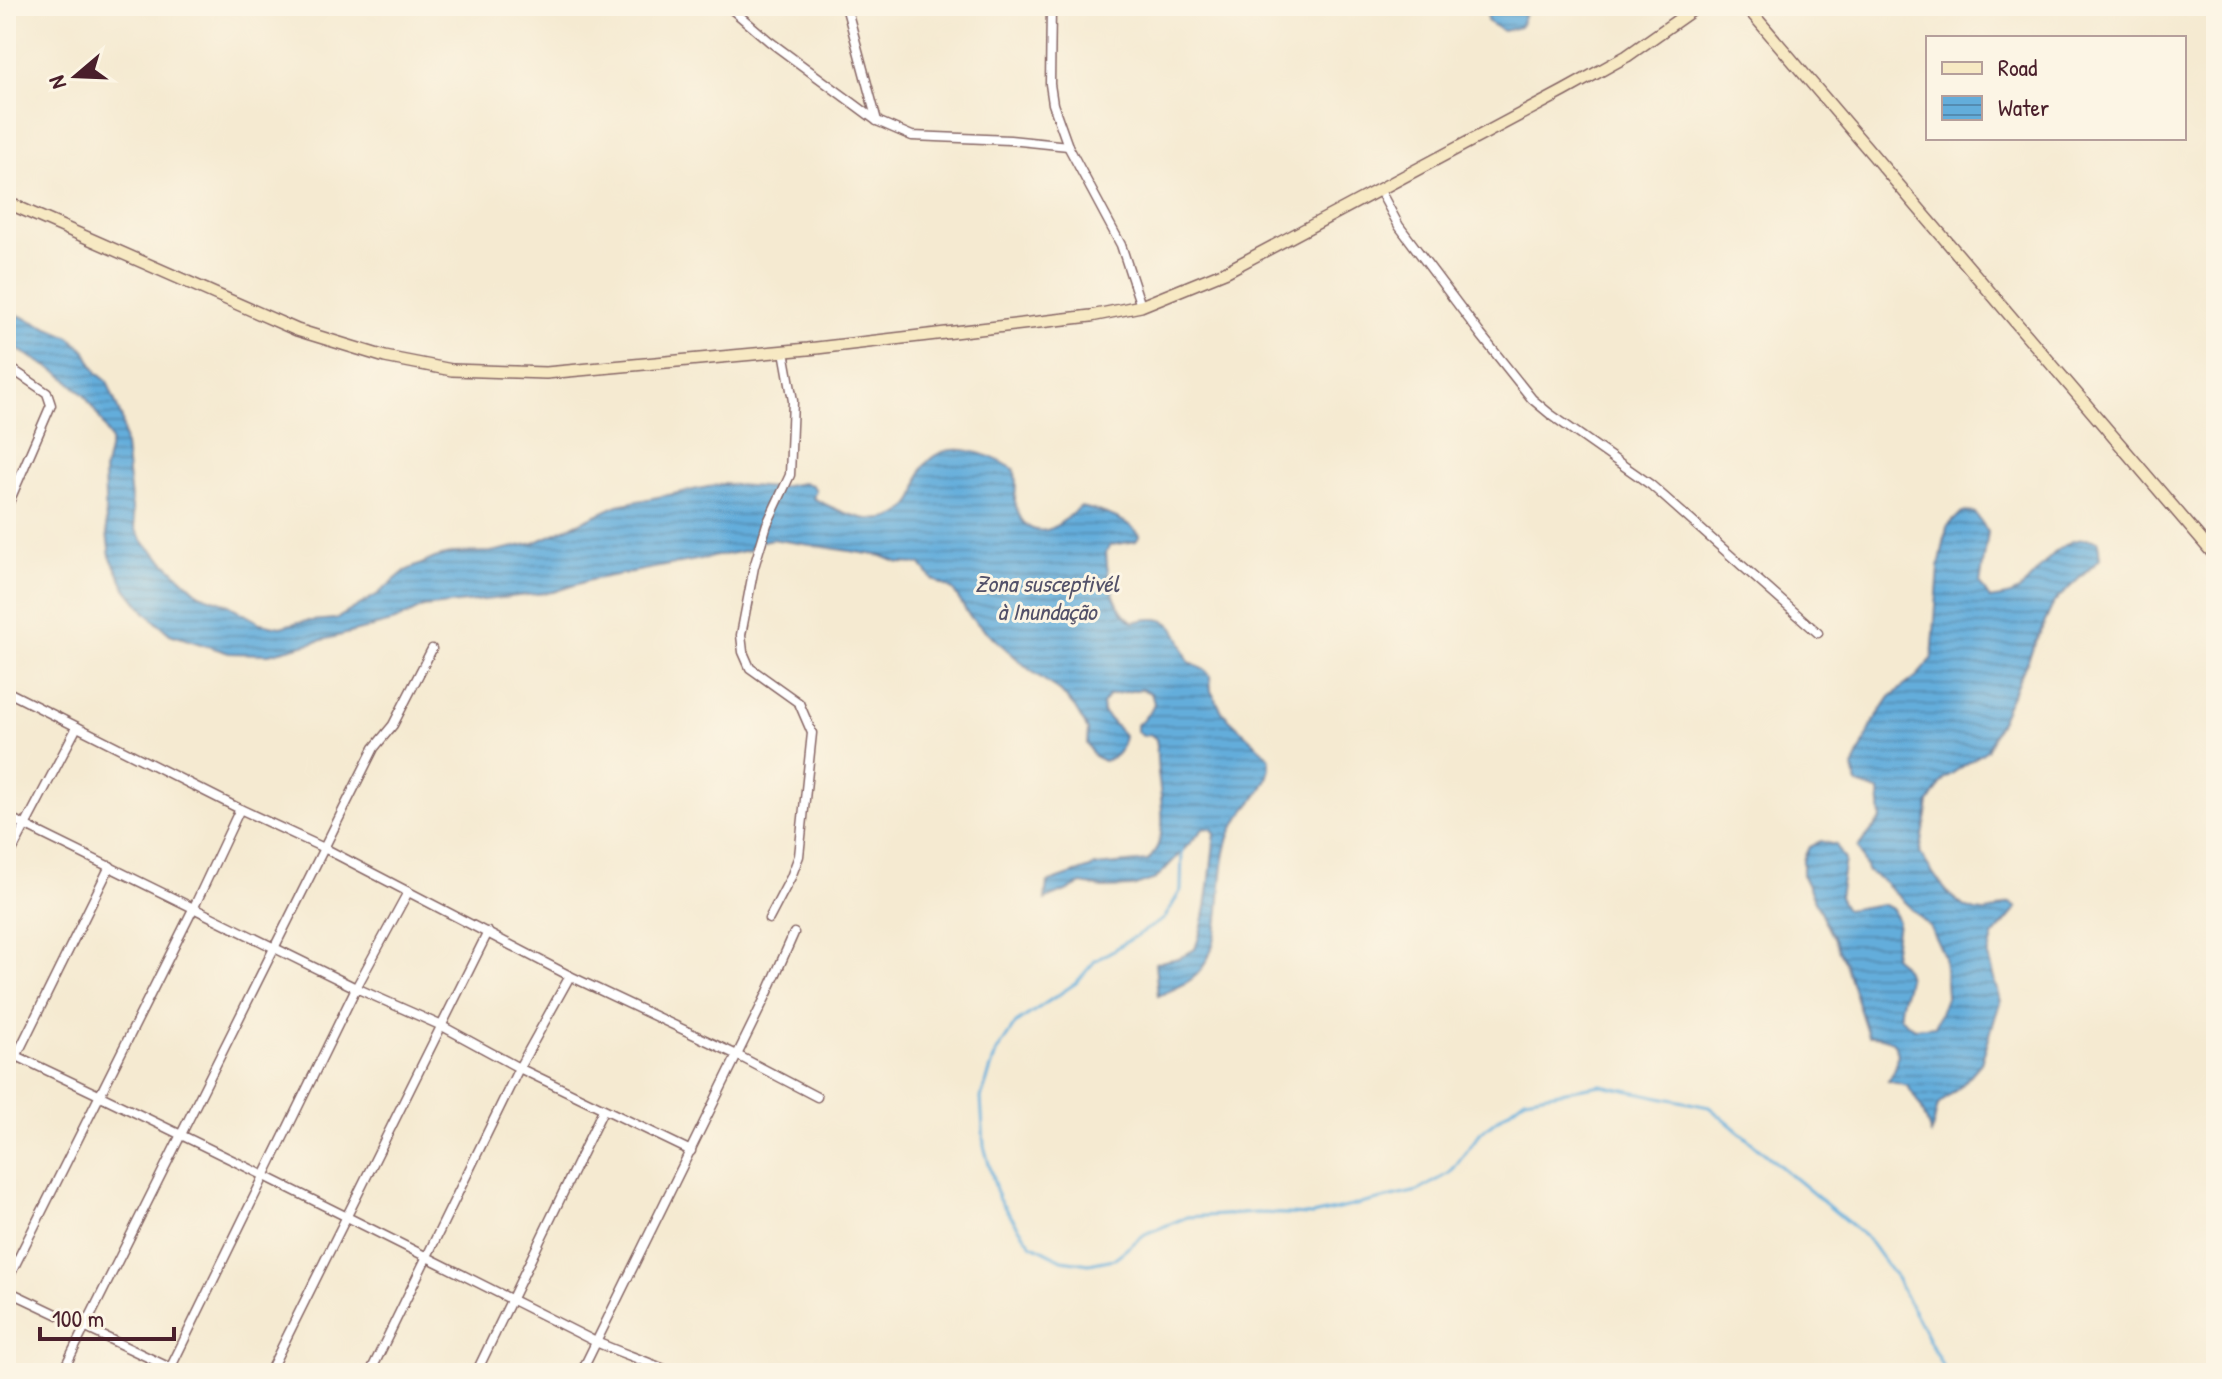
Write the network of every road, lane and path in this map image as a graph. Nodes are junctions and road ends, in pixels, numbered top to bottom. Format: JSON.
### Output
{"nodes":[{"id":1,"x":728,"y":6,"type":"edge"},
{"id":2,"x":846,"y":6,"type":"edge"},
{"id":3,"x":1051,"y":6,"type":"edge"},
{"id":4,"x":1698,"y":6,"type":"edge"},
{"id":5,"x":1746,"y":6,"type":"edge"},
{"id":6,"x":877,"y":121,"type":"junction"},
{"id":7,"x":1068,"y":146,"type":"junction"},
{"id":8,"x":1379,"y":189,"type":"junction"},
{"id":9,"x":6,"y":202,"type":"edge"},
{"id":10,"x":1141,"y":306,"type":"junction"},
{"id":11,"x":784,"y":351,"type":"junction"},
{"id":12,"x":6,"y":365,"type":"edge"},
{"id":13,"x":6,"y":509,"type":"edge"},
{"id":14,"x":2216,"y":557,"type":"edge"},
{"id":15,"x":1818,"y":633,"type":"dead end"},
{"id":16,"x":432,"y":649,"type":"dead end"},
{"id":17,"x":6,"y":691,"type":"edge"},
{"id":18,"x":77,"y":727,"type":"junction"},
{"id":19,"x":240,"y":809,"type":"junction"},
{"id":20,"x":6,"y":816,"type":"edge"},
{"id":21,"x":24,"y":825,"type":"junction"},
{"id":22,"x":326,"y":849,"type":"junction"},
{"id":23,"x":6,"y":862,"type":"edge"},
{"id":24,"x":110,"y":866,"type":"junction"},
{"id":25,"x":408,"y":892,"type":"junction"},
{"id":26,"x":194,"y":907,"type":"junction"},
{"id":27,"x":769,"y":919,"type":"dead end"},
{"id":28,"x":488,"y":932,"type":"junction"},
{"id":29,"x":794,"y":933,"type":"dead end"},
{"id":30,"x":273,"y":946,"type":"junction"},
{"id":31,"x":570,"y":976,"type":"junction"},
{"id":32,"x":356,"y":988,"type":"junction"},
{"id":33,"x":442,"y":1026,"type":"junction"},
{"id":34,"x":6,"y":1051,"type":"edge"},
{"id":35,"x":737,"y":1055,"type":"junction"},
{"id":36,"x":16,"y":1056,"type":"junction"},
{"id":37,"x":519,"y":1068,"type":"junction"},
{"id":38,"x":6,"y":1077,"type":"edge"},
{"id":39,"x":100,"y":1095,"type":"junction"},
{"id":40,"x":817,"y":1097,"type":"dead end"},
{"id":41,"x":603,"y":1110,"type":"junction"},
{"id":42,"x":180,"y":1136,"type":"junction"},
{"id":43,"x":691,"y":1151,"type":"junction"},
{"id":44,"x":263,"y":1177,"type":"junction"},
{"id":45,"x":348,"y":1218,"type":"junction"},
{"id":46,"x":428,"y":1259,"type":"junction"},
{"id":47,"x":6,"y":1283,"type":"edge"},
{"id":48,"x":6,"y":1290,"type":"edge"},
{"id":49,"x":514,"y":1298,"type":"junction"},
{"id":50,"x":84,"y":1328,"type":"junction"},
{"id":51,"x":598,"y":1342,"type":"junction"},
{"id":52,"x":170,"y":1370,"type":"edge"},
{"id":53,"x":62,"y":1373,"type":"edge"},
{"id":54,"x":181,"y":1373,"type":"edge"},
{"id":55,"x":269,"y":1373,"type":"edge"},
{"id":56,"x":370,"y":1373,"type":"edge"},
{"id":57,"x":476,"y":1373,"type":"edge"},
{"id":58,"x":581,"y":1373,"type":"edge"},
{"id":59,"x":673,"y":1373,"type":"edge"}],
"edges":[{"from":1,"to":6,"type":"street"},
{"from":2,"to":6,"type":"street"},
{"from":3,"to":7,"type":"street"},
{"from":4,"to":8,"type":"main road"},
{"from":5,"to":14,"type":"main road"},
{"from":6,"to":7,"type":"street"},
{"from":7,"to":10,"type":"street"},
{"from":8,"to":10,"type":"main road"},
{"from":8,"to":15,"type":"street"},
{"from":9,"to":11,"type":"main road"},
{"from":10,"to":11,"type":"main road"},
{"from":11,"to":27,"type":"street"},
{"from":12,"to":13,"type":"street"},
{"from":16,"to":22,"type":"street"},
{"from":17,"to":18,"type":"street"},
{"from":18,"to":19,"type":"street"},
{"from":18,"to":21,"type":"street"},
{"from":19,"to":22,"type":"street"},
{"from":19,"to":26,"type":"street"},
{"from":20,"to":21,"type":"street"},
{"from":21,"to":23,"type":"street"},
{"from":21,"to":24,"type":"street"},
{"from":22,"to":25,"type":"street"},
{"from":22,"to":30,"type":"street"},
{"from":24,"to":26,"type":"street"},
{"from":24,"to":36,"type":"street"},
{"from":25,"to":28,"type":"street"},
{"from":25,"to":32,"type":"street"},
{"from":26,"to":30,"type":"street"},
{"from":26,"to":39,"type":"street"},
{"from":28,"to":31,"type":"street"},
{"from":28,"to":33,"type":"street"},
{"from":29,"to":35,"type":"street"},
{"from":30,"to":32,"type":"street"},
{"from":30,"to":42,"type":"street"},
{"from":31,"to":35,"type":"street"},
{"from":31,"to":37,"type":"street"},
{"from":32,"to":33,"type":"street"},
{"from":32,"to":44,"type":"street"},
{"from":33,"to":37,"type":"street"},
{"from":33,"to":45,"type":"street"},
{"from":34,"to":36,"type":"street"},
{"from":35,"to":40,"type":"street"},
{"from":35,"to":43,"type":"street"},
{"from":36,"to":38,"type":"street"},
{"from":36,"to":39,"type":"street"},
{"from":37,"to":41,"type":"street"},
{"from":37,"to":46,"type":"street"},
{"from":39,"to":42,"type":"street"},
{"from":39,"to":47,"type":"street"},
{"from":41,"to":43,"type":"street"},
{"from":41,"to":49,"type":"street"},
{"from":42,"to":44,"type":"street"},
{"from":42,"to":50,"type":"street"},
{"from":43,"to":51,"type":"street"},
{"from":44,"to":45,"type":"street"},
{"from":44,"to":52,"type":"street"},
{"from":45,"to":46,"type":"street"},
{"from":45,"to":55,"type":"street"},
{"from":46,"to":49,"type":"street"},
{"from":46,"to":56,"type":"street"},
{"from":48,"to":50,"type":"street"},
{"from":49,"to":51,"type":"street"},
{"from":49,"to":57,"type":"street"},
{"from":50,"to":52,"type":"street"},
{"from":50,"to":53,"type":"street"},
{"from":51,"to":58,"type":"street"},
{"from":51,"to":59,"type":"street"},
{"from":52,"to":54,"type":"street"}]}
